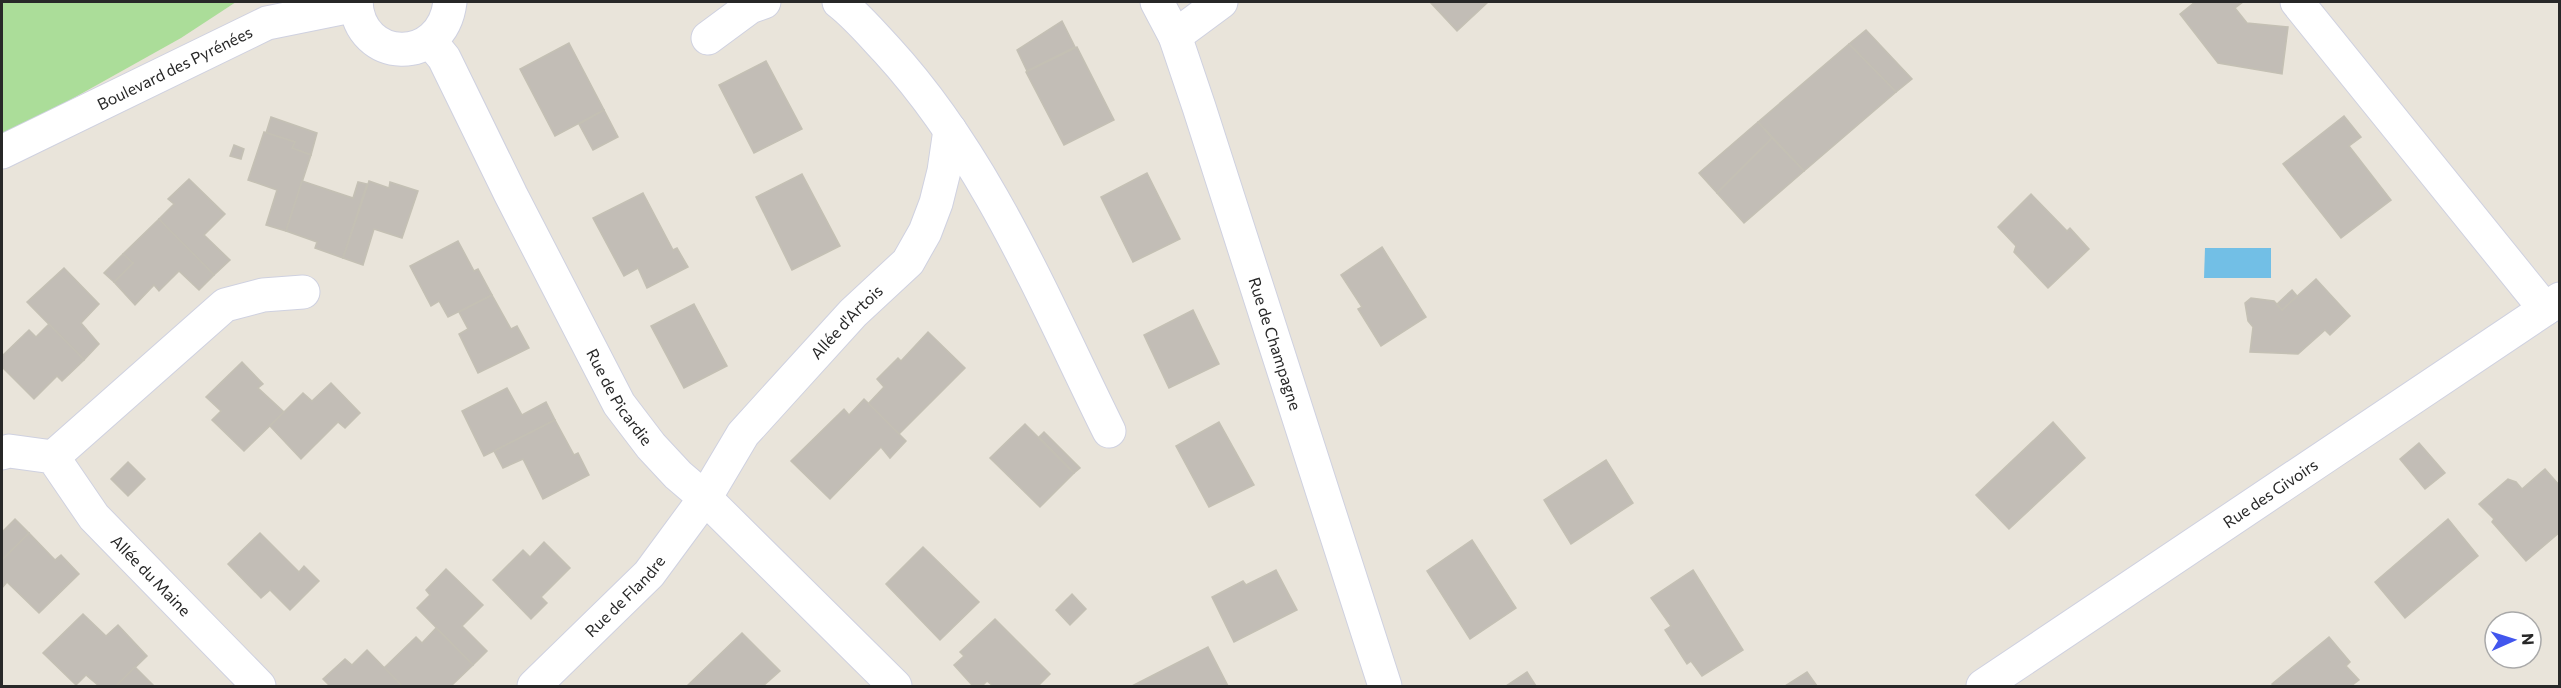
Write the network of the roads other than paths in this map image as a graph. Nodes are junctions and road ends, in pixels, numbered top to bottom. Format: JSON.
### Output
{"nodes":[{"id":1,"x":450,"y":2,"type":"edge"},
{"id":2,"x":764,"y":2,"type":"edge"},
{"id":3,"x":838,"y":2,"type":"edge"},
{"id":4,"x":1157,"y":2,"type":"edge"},
{"id":5,"x":1221,"y":2,"type":"edge"},
{"id":6,"x":2297,"y":2,"type":"edge"},
{"id":7,"x":356,"y":3,"type":"edge"},
{"id":8,"x":1175,"y":36,"type":"junction"},
{"id":9,"x":708,"y":38,"type":"dead end"},
{"id":10,"x":430,"y":41,"type":"junction"},
{"id":11,"x":950,"y":130,"type":"junction"},
{"id":12,"x":2,"y":152,"type":"edge"},
{"id":13,"x":303,"y":292,"type":"dead end"},
{"id":14,"x":2552,"y":304,"type":"edge"},
{"id":15,"x":1109,"y":431,"type":"dead end"},
{"id":16,"x":2,"y":453,"type":"edge"},
{"id":17,"x":53,"y":457,"type":"junction"},
{"id":18,"x":705,"y":498,"type":"junction"},
{"id":19,"x":259,"y":687,"type":"edge"},
{"id":20,"x":534,"y":687,"type":"edge"},
{"id":21,"x":895,"y":687,"type":"edge"},
{"id":22,"x":1385,"y":687,"type":"edge"},
{"id":23,"x":1983,"y":687,"type":"edge"}],
"edges":[{"from":1,"to":10,"type":"street"},
{"from":2,"to":9,"type":"street"},
{"from":3,"to":11,"type":"street"},
{"from":4,"to":8,"type":"street","name":"Rue de Champagne"},
{"from":5,"to":8,"type":"street"},
{"from":6,"to":14,"type":"street"},
{"from":7,"to":10,"type":"street"},
{"from":7,"to":12,"type":"street","name":"Boulevard des Pyrénées"},
{"from":8,"to":22,"type":"street","name":"Rue de Champagne"},
{"from":10,"to":18,"type":"street","name":"Rue de Picardie"},
{"from":11,"to":15,"type":"street"},
{"from":11,"to":18,"type":"street","name":"Allée d'Artois"},
{"from":13,"to":17,"type":"street"},
{"from":14,"to":23,"type":"street","name":"Rue des Givoirs"},
{"from":16,"to":17,"type":"street"},
{"from":17,"to":19,"type":"street","name":"Allée du Maine"},
{"from":18,"to":20,"type":"street","name":"Rue de Flandre"},
{"from":18,"to":21,"type":"street","name":"Rue de Picardie"}]}
